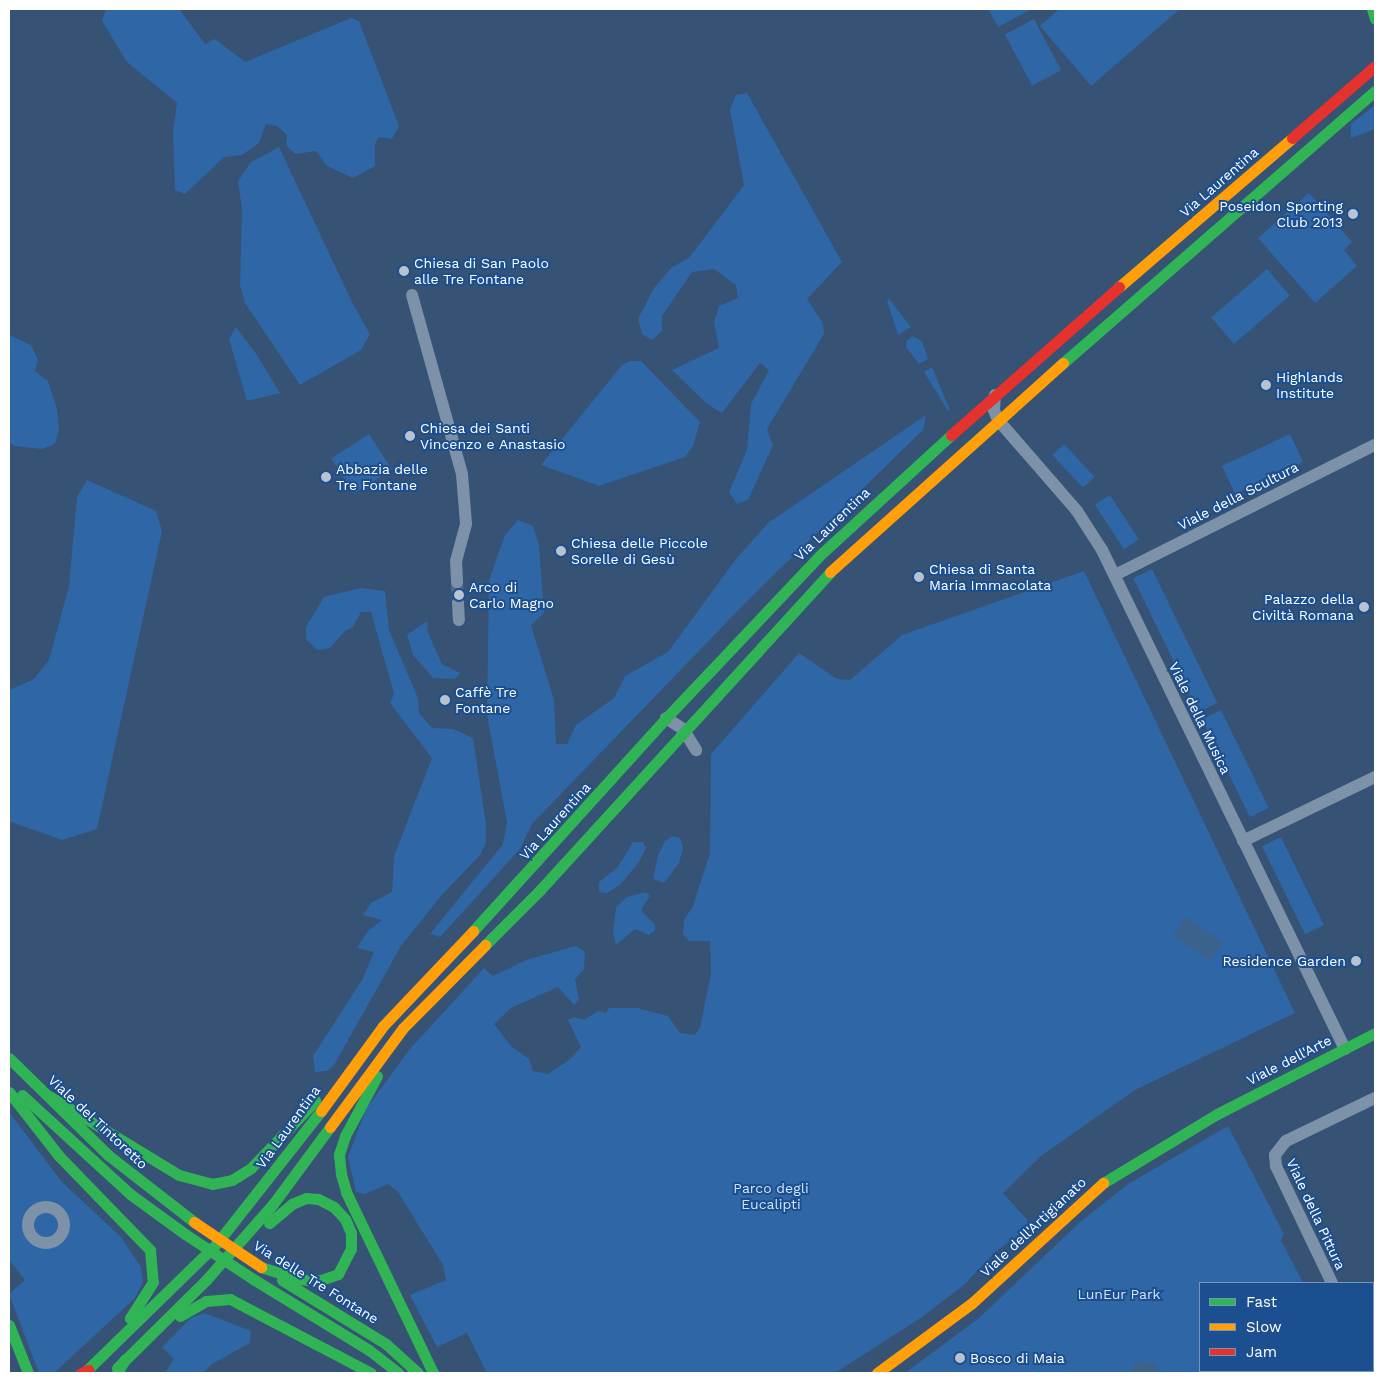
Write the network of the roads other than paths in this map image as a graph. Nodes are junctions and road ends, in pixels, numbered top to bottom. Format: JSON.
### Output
{"nodes":[{"id":1,"x":1372,"y":9,"type":"edge"},
{"id":2,"x":1375,"y":19,"type":"edge"},
{"id":3,"x":1375,"y":66,"type":"edge"},
{"id":4,"x":1375,"y":91,"type":"edge"},
{"id":5,"x":412,"y":295,"type":"dead end"},
{"id":6,"x":1082,"y":321,"type":"junction"},
{"id":7,"x":1094,"y":336,"type":"junction"},
{"id":8,"x":995,"y":395,"type":"junction"},
{"id":9,"x":998,"y":420,"type":"junction"},
{"id":10,"x":1375,"y":445,"type":"edge"},
{"id":11,"x":1115,"y":575,"type":"junction"},
{"id":12,"x":457,"y":582,"type":"tunnel mouth"},
{"id":13,"x":458,"y":603,"type":"tunnel mouth"},
{"id":14,"x":459,"y":620,"type":"dead end"},
{"id":15,"x":666,"y":718,"type":"junction"},
{"id":16,"x":683,"y":729,"type":"junction"},
{"id":17,"x":696,"y":750,"type":"dead end"},
{"id":18,"x":1375,"y":777,"type":"edge"},
{"id":19,"x":1243,"y":841,"type":"junction"},
{"id":20,"x":404,"y":1028,"type":"junction"},
{"id":21,"x":1375,"y":1033,"type":"edge"},
{"id":22,"x":366,"y":1046,"type":"junction"},
{"id":23,"x":1345,"y":1049,"type":"junction"},
{"id":24,"x":9,"y":1058,"type":"edge"},
{"id":25,"x":9,"y":1083,"type":"edge"},
{"id":26,"x":9,"y":1092,"type":"edge"},
{"id":27,"x":50,"y":1096,"type":"junction"},
{"id":28,"x":1375,"y":1098,"type":"edge"},
{"id":29,"x":1217,"y":1114,"type":"joint"},
{"id":30,"x":194,"y":1222,"type":"joint"},
{"id":31,"x":261,"y":1267,"type":"junction"},
{"id":32,"x":206,"y":1280,"type":"junction"},
{"id":33,"x":1332,"y":1282,"type":"edge"},
{"id":34,"x":9,"y":1325,"type":"edge"},
{"id":35,"x":161,"y":1325,"type":"junction"},
{"id":36,"x":121,"y":1339,"type":"junction"},
{"id":37,"x":125,"y":1360,"type":"junction"},
{"id":38,"x":84,"y":1372,"type":"edge"},
{"id":39,"x":28,"y":1373,"type":"edge"},
{"id":40,"x":111,"y":1373,"type":"edge"},
{"id":41,"x":117,"y":1373,"type":"edge"},
{"id":42,"x":371,"y":1373,"type":"edge"},
{"id":43,"x":398,"y":1373,"type":"edge"},
{"id":44,"x":418,"y":1373,"type":"edge"},
{"id":45,"x":433,"y":1373,"type":"edge"},
{"id":46,"x":878,"y":1373,"type":"edge"}],
"edges":[{"from":1,"to":2,"type":"main road"},
{"from":3,"to":6,"type":"main road","name":"Via Laurentina"},
{"from":4,"to":7,"type":"main road"},
{"from":5,"to":12,"type":"street"},
{"from":6,"to":7,"type":"street"},
{"from":6,"to":8,"type":"main road","name":"Via Laurentina"},
{"from":7,"to":9,"type":"main road"},
{"from":8,"to":9,"type":"street"},
{"from":8,"to":15,"type":"main road","name":"Via Laurentina"},
{"from":9,"to":11,"type":"street","name":"Viale della Musica"},
{"from":9,"to":16,"type":"main road"},
{"from":10,"to":11,"type":"street","name":"Viale della Scultura"},
{"from":11,"to":19,"type":"street","name":"Viale della Musica"},
{"from":13,"to":14,"type":"street"},
{"from":15,"to":16,"type":"street"},
{"from":15,"to":22,"type":"main road","name":"Via Laurentina"},
{"from":16,"to":17,"type":"street"},
{"from":16,"to":20,"type":"main road"},
{"from":18,"to":19,"type":"street"},
{"from":19,"to":23,"type":"street","name":"Viale della Musica"},
{"from":20,"to":32,"type":"main road"},
{"from":20,"to":45,"type":"main road"},
{"from":21,"to":23,"type":"main road","name":"Viale dell'Arte"},
{"from":22,"to":27,"type":"main road"},
{"from":22,"to":36,"type":"main road","name":"Via Laurentina"},
{"from":23,"to":29,"type":"main road","name":"Viale dell'Arte"},
{"from":24,"to":27,"type":"main road","name":"Viale del Tintoretto"},
{"from":25,"to":43,"type":"main road","bridge":true},
{"from":26,"to":36,"type":"main road"},
{"from":27,"to":30,"type":"main road","name":"Viale del Tintoretto"},
{"from":28,"to":33,"type":"street","name":"Viale della Pittura"},
{"from":29,"to":46,"type":"main road","name":"Viale dell'Artigianato"},
{"from":30,"to":31,"type":"main road","name":"Via delle Tre Fontane","bridge":true},
{"from":31,"to":32,"type":"main road"},
{"from":31,"to":44,"type":"main road","name":"Via delle Tre Fontane"},
{"from":32,"to":35,"type":"main road"},
{"from":34,"to":39,"type":"main road"},
{"from":35,"to":37,"type":"main road"},
{"from":35,"to":42,"type":"main road"},
{"from":36,"to":38,"type":"main road","name":"Via Laurentina"},
{"from":37,"to":40,"type":"main road"},
{"from":37,"to":41,"type":"main road"}]}
